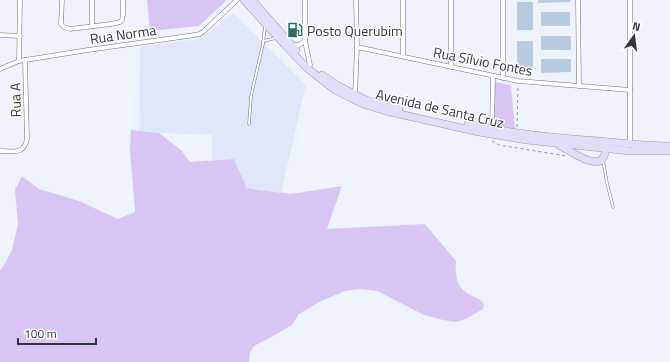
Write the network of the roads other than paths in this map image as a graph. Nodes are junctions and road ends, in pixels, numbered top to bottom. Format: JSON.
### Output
{"nodes":[{"id":1,"x":20,"y":0,"type":"edge"},
{"id":2,"x":62,"y":0,"type":"edge"},
{"id":3,"x":92,"y":0,"type":"edge"},
{"id":4,"x":123,"y":0,"type":"edge"},
{"id":5,"x":237,"y":0,"type":"edge"},
{"id":6,"x":244,"y":0,"type":"edge"},
{"id":7,"x":252,"y":0,"type":"edge"},
{"id":8,"x":305,"y":0,"type":"edge"},
{"id":9,"x":356,"y":0,"type":"edge"},
{"id":10,"x":403,"y":0,"type":"edge"},
{"id":11,"x":451,"y":0,"type":"edge"},
{"id":12,"x":503,"y":0,"type":"edge"},
{"id":13,"x":578,"y":0,"type":"edge"},
{"id":14,"x":630,"y":0,"type":"edge"},
{"id":15,"x":266,"y":24,"type":"junction"},
{"id":16,"x":92,"y":26,"type":"junction"},
{"id":17,"x":0,"y":35,"type":"edge"},
{"id":18,"x":20,"y":36,"type":"junction"},
{"id":19,"x":278,"y":38,"type":"junction"},
{"id":20,"x":263,"y":41,"type":"junction"},
{"id":21,"x":305,"y":41,"type":"junction"},
{"id":22,"x":291,"y":44,"type":"junction"},
{"id":23,"x":356,"y":47,"type":"junction"},
{"id":24,"x":403,"y":56,"type":"junction"},
{"id":25,"x":25,"y":60,"type":"junction"},
{"id":26,"x":19,"y":61,"type":"junction"},
{"id":27,"x":310,"y":65,"type":"junction"},
{"id":28,"x":451,"y":67,"type":"junction"},
{"id":29,"x":0,"y":69,"type":"edge"},
{"id":30,"x":493,"y":76,"type":"junction"},
{"id":31,"x":503,"y":78,"type":"junction"},
{"id":32,"x":579,"y":86,"type":"junction"},
{"id":33,"x":630,"y":90,"type":"junction"},
{"id":34,"x":355,"y":94,"type":"junction"},
{"id":35,"x":249,"y":124,"type":"dead end"},
{"id":36,"x":491,"y":134,"type":"junction"},
{"id":37,"x":599,"y":141,"type":"junction"},
{"id":38,"x":551,"y":143,"type":"junction"},
{"id":39,"x":630,"y":144,"type":"junction"},
{"id":40,"x":670,"y":146,"type":"edge"},
{"id":41,"x":605,"y":149,"type":"junction"},
{"id":42,"x":0,"y":151,"type":"edge"},
{"id":43,"x":670,"y":151,"type":"edge"},
{"id":44,"x":603,"y":159,"type":"junction"},
{"id":45,"x":613,"y":207,"type":"dead end"}],
"edges":[{"from":1,"to":18,"type":"street"},
{"from":2,"to":16,"type":"street"},
{"from":3,"to":16,"type":"street"},
{"from":4,"to":16,"type":"street"},
{"from":5,"to":25,"type":"street","name":"Rua Norma"},
{"from":6,"to":15,"type":"main road","name":"Avenida de Santa Cruz"},
{"from":7,"to":22,"type":"main road","name":"Avenida de Santa Cruz"},
{"from":8,"to":21,"type":"street"},
{"from":9,"to":23,"type":"street"},
{"from":10,"to":24,"type":"street"},
{"from":11,"to":28,"type":"street"},
{"from":12,"to":31,"type":"street"},
{"from":13,"to":32,"type":"street"},
{"from":14,"to":33,"type":"street"},
{"from":15,"to":19,"type":"main road","name":"Avenida de Santa Cruz"},
{"from":15,"to":20,"type":"lane"},
{"from":17,"to":18,"type":"street"},
{"from":18,"to":26,"type":"street"},
{"from":19,"to":20,"type":"lane"},
{"from":19,"to":36,"type":"main road","name":"Avenida de Santa Cruz"},
{"from":20,"to":35,"type":"lane"},
{"from":21,"to":22,"type":"street"},
{"from":21,"to":27,"type":"street"},
{"from":22,"to":27,"type":"main road","name":"Avenida de Santa Cruz"},
{"from":23,"to":24,"type":"street","name":"Rua Sílvio Fontes"},
{"from":23,"to":34,"type":"street"},
{"from":24,"to":28,"type":"street","name":"Rua Sílvio Fontes"},
{"from":25,"to":26,"type":"street","name":"Rua Norma"},
{"from":25,"to":42,"type":"street","name":"Rua A"},
{"from":26,"to":29,"type":"street","name":"Rua Norma"},
{"from":27,"to":34,"type":"main road","name":"Avenida de Santa Cruz"},
{"from":28,"to":30,"type":"street","name":"Rua Sílvio Fontes"},
{"from":30,"to":31,"type":"street","name":"Rua Sílvio Fontes"},
{"from":30,"to":36,"type":"street"},
{"from":31,"to":32,"type":"street","name":"Rua Sílvio Fontes"},
{"from":32,"to":33,"type":"street","name":"Rua Sílvio Fontes"},
{"from":33,"to":39,"type":"street"},
{"from":34,"to":36,"type":"main road","name":"Avenida de Santa Cruz"},
{"from":36,"to":37,"type":"main road","name":"Avenida de Santa Cruz"},
{"from":36,"to":38,"type":"main road","name":"Avenida de Santa Cruz"},
{"from":37,"to":39,"type":"main road","name":"Avenida de Santa Cruz"},
{"from":37,"to":41,"type":"main road"},
{"from":38,"to":41,"type":"main road","name":"Avenida de Santa Cruz"},
{"from":38,"to":44,"type":"main road"},
{"from":39,"to":40,"type":"main road","name":"Avenida de Santa Cruz"},
{"from":41,"to":43,"type":"main road","name":"Avenida de Santa Cruz"},
{"from":41,"to":44,"type":"main road"},
{"from":44,"to":45,"type":"lane"}]}
